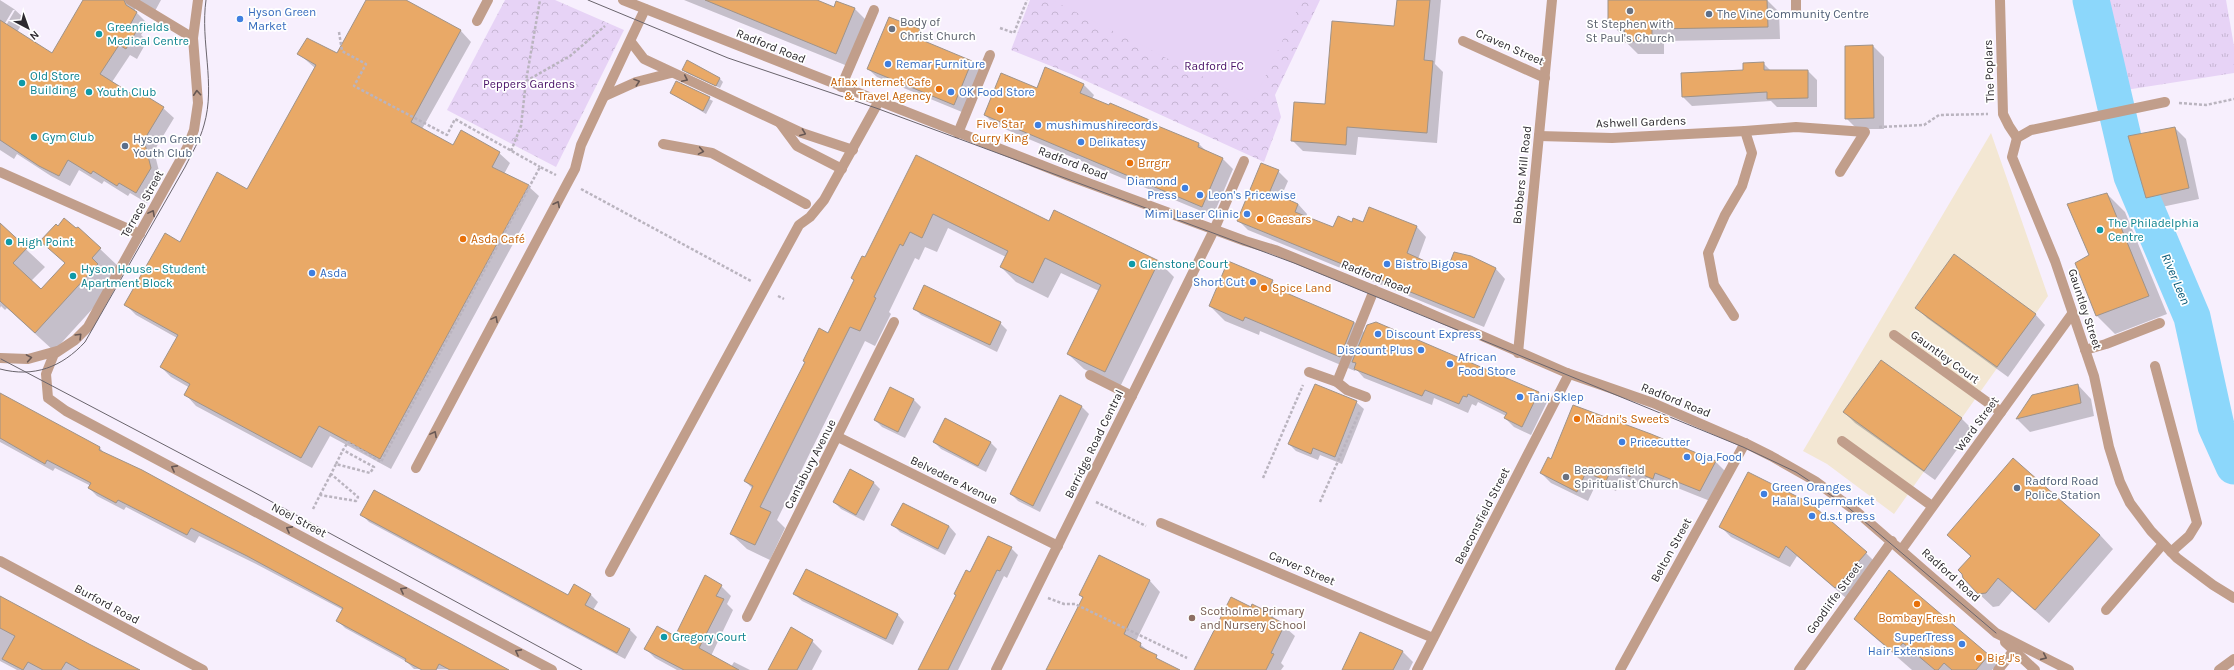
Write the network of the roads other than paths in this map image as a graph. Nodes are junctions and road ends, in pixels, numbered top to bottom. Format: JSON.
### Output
{"nodes":[{"id":1,"x":130,"y":0,"type":"edge"},
{"id":2,"x":198,"y":0,"type":"edge"},
{"id":3,"x":488,"y":0,"type":"edge"},
{"id":4,"x":623,"y":0,"type":"edge"},
{"id":5,"x":1552,"y":0,"type":"edge"},
{"id":6,"x":1796,"y":0,"type":"edge"},
{"id":7,"x":2000,"y":0,"type":"edge"},
{"id":8,"x":646,"y":9,"type":"junction"},
{"id":9,"x":874,"y":10,"type":"dead end"},
{"id":10,"x":1796,"y":12,"type":"dead end"},
{"id":11,"x":477,"y":21,"type":"dead end"},
{"id":12,"x":193,"y":38,"type":"junction"},
{"id":13,"x":1463,"y":41,"type":"dead end"},
{"id":14,"x":631,"y":42,"type":"junction"},
{"id":15,"x":990,"y":55,"type":"dead end"},
{"id":16,"x":671,"y":73,"type":"junction"},
{"id":17,"x":1545,"y":78,"type":"junction"},
{"id":18,"x":841,"y":87,"type":"junction"},
{"id":19,"x":605,"y":96,"type":"junction"},
{"id":20,"x":879,"y":101,"type":"junction"},
{"id":21,"x":2165,"y":102,"type":"road end"},
{"id":22,"x":778,"y":122,"type":"junction"},
{"id":23,"x":1745,"y":131,"type":"junction"},
{"id":24,"x":958,"y":133,"type":"junction"},
{"id":25,"x":1539,"y":136,"type":"junction"},
{"id":26,"x":2017,"y":138,"type":"junction"},
{"id":27,"x":663,"y":144,"type":"dead end"},
{"id":28,"x":853,"y":150,"type":"junction"},
{"id":29,"x":1244,"y":161,"type":"dead end"},
{"id":30,"x":842,"y":169,"type":"junction"},
{"id":31,"x":0,"y":172,"type":"edge"},
{"id":32,"x":1840,"y":172,"type":"dead end"},
{"id":33,"x":806,"y":204,"type":"dead end"},
{"id":34,"x":1214,"y":230,"type":"junction"},
{"id":35,"x":140,"y":234,"type":"junction"},
{"id":36,"x":1374,"y":290,"type":"junction"},
{"id":37,"x":2072,"y":314,"type":"junction"},
{"id":38,"x":1734,"y":316,"type":"dead end"},
{"id":39,"x":894,"y":322,"type":"dead end"},
{"id":40,"x":2160,"y":323,"type":"dead end"},
{"id":41,"x":1894,"y":335,"type":"dead end"},
{"id":42,"x":2085,"y":350,"type":"junction"},
{"id":43,"x":56,"y":351,"type":"junction"},
{"id":44,"x":1518,"y":353,"type":"junction"},
{"id":45,"x":0,"y":359,"type":"edge"},
{"id":46,"x":2156,"y":366,"type":"dead end"},
{"id":47,"x":1309,"y":372,"type":"road end"},
{"id":48,"x":1567,"y":373,"type":"junction"},
{"id":49,"x":1090,"y":375,"type":"dead end"},
{"id":50,"x":1337,"y":382,"type":"junction"},
{"id":51,"x":1132,"y":396,"type":"junction"},
{"id":52,"x":1366,"y":397,"type":"road end"},
{"id":53,"x":2001,"y":412,"type":"junction"},
{"id":54,"x":838,"y":437,"type":"junction"},
{"id":55,"x":1842,"y":441,"type":"dead end"},
{"id":56,"x":1745,"y":443,"type":"junction"},
{"id":57,"x":416,"y":468,"type":"dead end"},
{"id":58,"x":1932,"y":506,"type":"junction"},
{"id":59,"x":1161,"y":523,"type":"road end"},
{"id":60,"x":1892,"y":541,"type":"junction"},
{"id":61,"x":2163,"y":544,"type":"junction"},
{"id":62,"x":1058,"y":546,"type":"junction"},
{"id":63,"x":1902,"y":549,"type":"junction"},
{"id":64,"x":2171,"y":552,"type":"junction"},
{"id":65,"x":0,"y":561,"type":"edge"},
{"id":66,"x":610,"y":572,"type":"dead end"},
{"id":67,"x":2234,"y":598,"type":"edge"},
{"id":68,"x":2106,"y":610,"type":"dead end"},
{"id":69,"x":747,"y":617,"type":"dead end"},
{"id":70,"x":1433,"y":638,"type":"junction"},
{"id":71,"x":2016,"y":648,"type":"junction"},
{"id":72,"x":2234,"y":659,"type":"edge"},
{"id":73,"x":203,"y":670,"type":"edge"},
{"id":74,"x":552,"y":670,"type":"edge"},
{"id":75,"x":996,"y":670,"type":"edge"},
{"id":76,"x":1417,"y":670,"type":"edge"},
{"id":77,"x":1620,"y":670,"type":"edge"},
{"id":78,"x":1799,"y":670,"type":"edge"},
{"id":79,"x":1998,"y":670,"type":"edge"},
{"id":80,"x":2036,"y":670,"type":"edge"},
{"id":81,"x":2069,"y":670,"type":"edge"},
{"id":82,"x":2219,"y":670,"type":"edge"}],
"edges":[{"from":1,"to":12,"type":"street"},
{"from":2,"to":12,"type":"street","name":"Terrace Street"},
{"from":3,"to":11,"type":"street"},
{"from":4,"to":8,"type":"street","name":"Radford Road"},
{"from":5,"to":17,"type":"street","name":"Bobbers Mill Road"},
{"from":6,"to":10,"type":"street"},
{"from":7,"to":26,"type":"street","name":"The Poplars"},
{"from":8,"to":14,"type":"street"},
{"from":8,"to":18,"type":"street","name":"Radford Road"},
{"from":9,"to":18,"type":"street"},
{"from":35,"to":12,"type":"street","name":"Terrace Street","one_way":true},
{"from":13,"to":17,"type":"street","name":"Craven Street"},
{"from":14,"to":16,"type":"street"},
{"from":14,"to":19,"type":"street"},
{"from":15,"to":24,"type":"street"},
{"from":19,"to":16,"type":"street","one_way":true},
{"from":16,"to":22,"type":"street","one_way":true},
{"from":17,"to":25,"type":"street","name":"Bobbers Mill Road"},
{"from":18,"to":20,"type":"street","name":"Radford Road"},
{"from":57,"to":19,"type":"street","one_way":true},
{"from":20,"to":24,"type":"street","name":"Radford Road"},
{"from":20,"to":28,"type":"street"},
{"from":21,"to":26,"type":"street"},
{"from":22,"to":28,"type":"street","one_way":true},
{"from":22,"to":30,"type":"street"},
{"from":23,"to":25,"type":"street","name":"Ashwell Gardens"},
{"from":23,"to":32,"type":"street","name":"Ashwell Gardens"},
{"from":23,"to":38,"type":"street"},
{"from":24,"to":34,"type":"street","name":"Radford Road"},
{"from":25,"to":44,"type":"street","name":"Bobbers Mill Road"},
{"from":26,"to":37,"type":"street","name":"Gauntley Street"},
{"from":27,"to":33,"type":"street","one_way":true},
{"from":28,"to":30,"type":"street"},
{"from":29,"to":34,"type":"street","name":"Berridge Road Central"},
{"from":30,"to":66,"type":"street"},
{"from":31,"to":35,"type":"street"},
{"from":34,"to":36,"type":"street","name":"Radford Road"},
{"from":34,"to":51,"type":"street","name":"Berridge Road Central"},
{"from":43,"to":35,"type":"street","name":"Terrace Street","one_way":true},
{"from":36,"to":44,"type":"street","name":"Radford Road"},
{"from":36,"to":50,"type":"street"},
{"from":37,"to":42,"type":"street","name":"Gauntley Street"},
{"from":37,"to":53,"type":"street","name":"Ward Street"},
{"from":39,"to":54,"type":"street","name":"Cantabury Avenue"},
{"from":40,"to":42,"type":"street"},
{"from":41,"to":53,"type":"street","name":"Gauntley Court"},
{"from":42,"to":61,"type":"street","name":"Gauntley Street"},
{"from":45,"to":43,"type":"street","name":"Terrace Street","one_way":true},
{"from":74,"to":43,"type":"street","name":"Noel Street","one_way":true},
{"from":44,"to":48,"type":"street","name":"Radford Road"},
{"from":46,"to":64,"type":"street"},
{"from":47,"to":50,"type":"street"},
{"from":48,"to":56,"type":"street","name":"Radford Road"},
{"from":48,"to":70,"type":"street","name":"Beaconsfield Street"},
{"from":49,"to":51,"type":"street"},
{"from":50,"to":52,"type":"street"},
{"from":51,"to":62,"type":"street","name":"Berridge Road Central"},
{"from":53,"to":58,"type":"street","name":"Ward Street"},
{"from":54,"to":62,"type":"street","name":"Belvedere Avenue"},
{"from":54,"to":69,"type":"street","name":"Cantabury Avenue"},
{"from":55,"to":58,"type":"street"},
{"from":56,"to":60,"type":"street","name":"Radford Road"},
{"from":56,"to":77,"type":"street","name":"Belton Street"},
{"from":58,"to":63,"type":"street","name":"Ward Street"},
{"from":59,"to":70,"type":"street","name":"Carver Street"},
{"from":60,"to":63,"type":"street","name":"Radford Road"},
{"from":60,"to":78,"type":"street","name":"Goodliffe Street"},
{"from":61,"to":64,"type":"street","name":"Gauntley Street"},
{"from":61,"to":68,"type":"street"},
{"from":62,"to":75,"type":"street","name":"Berridge Road Central"},
{"from":63,"to":71,"type":"street","name":"Radford Road"},
{"from":64,"to":67,"type":"street","name":"Gauntley Street"},
{"from":65,"to":73,"type":"street","name":"Burford Road"},
{"from":70,"to":76,"type":"street","name":"Beaconsfield Street"},
{"from":71,"to":79,"type":"street"},
{"from":71,"to":80,"type":"street"},
{"from":71,"to":81,"type":"street","one_way":true},
{"from":72,"to":82,"type":"street"}]}
